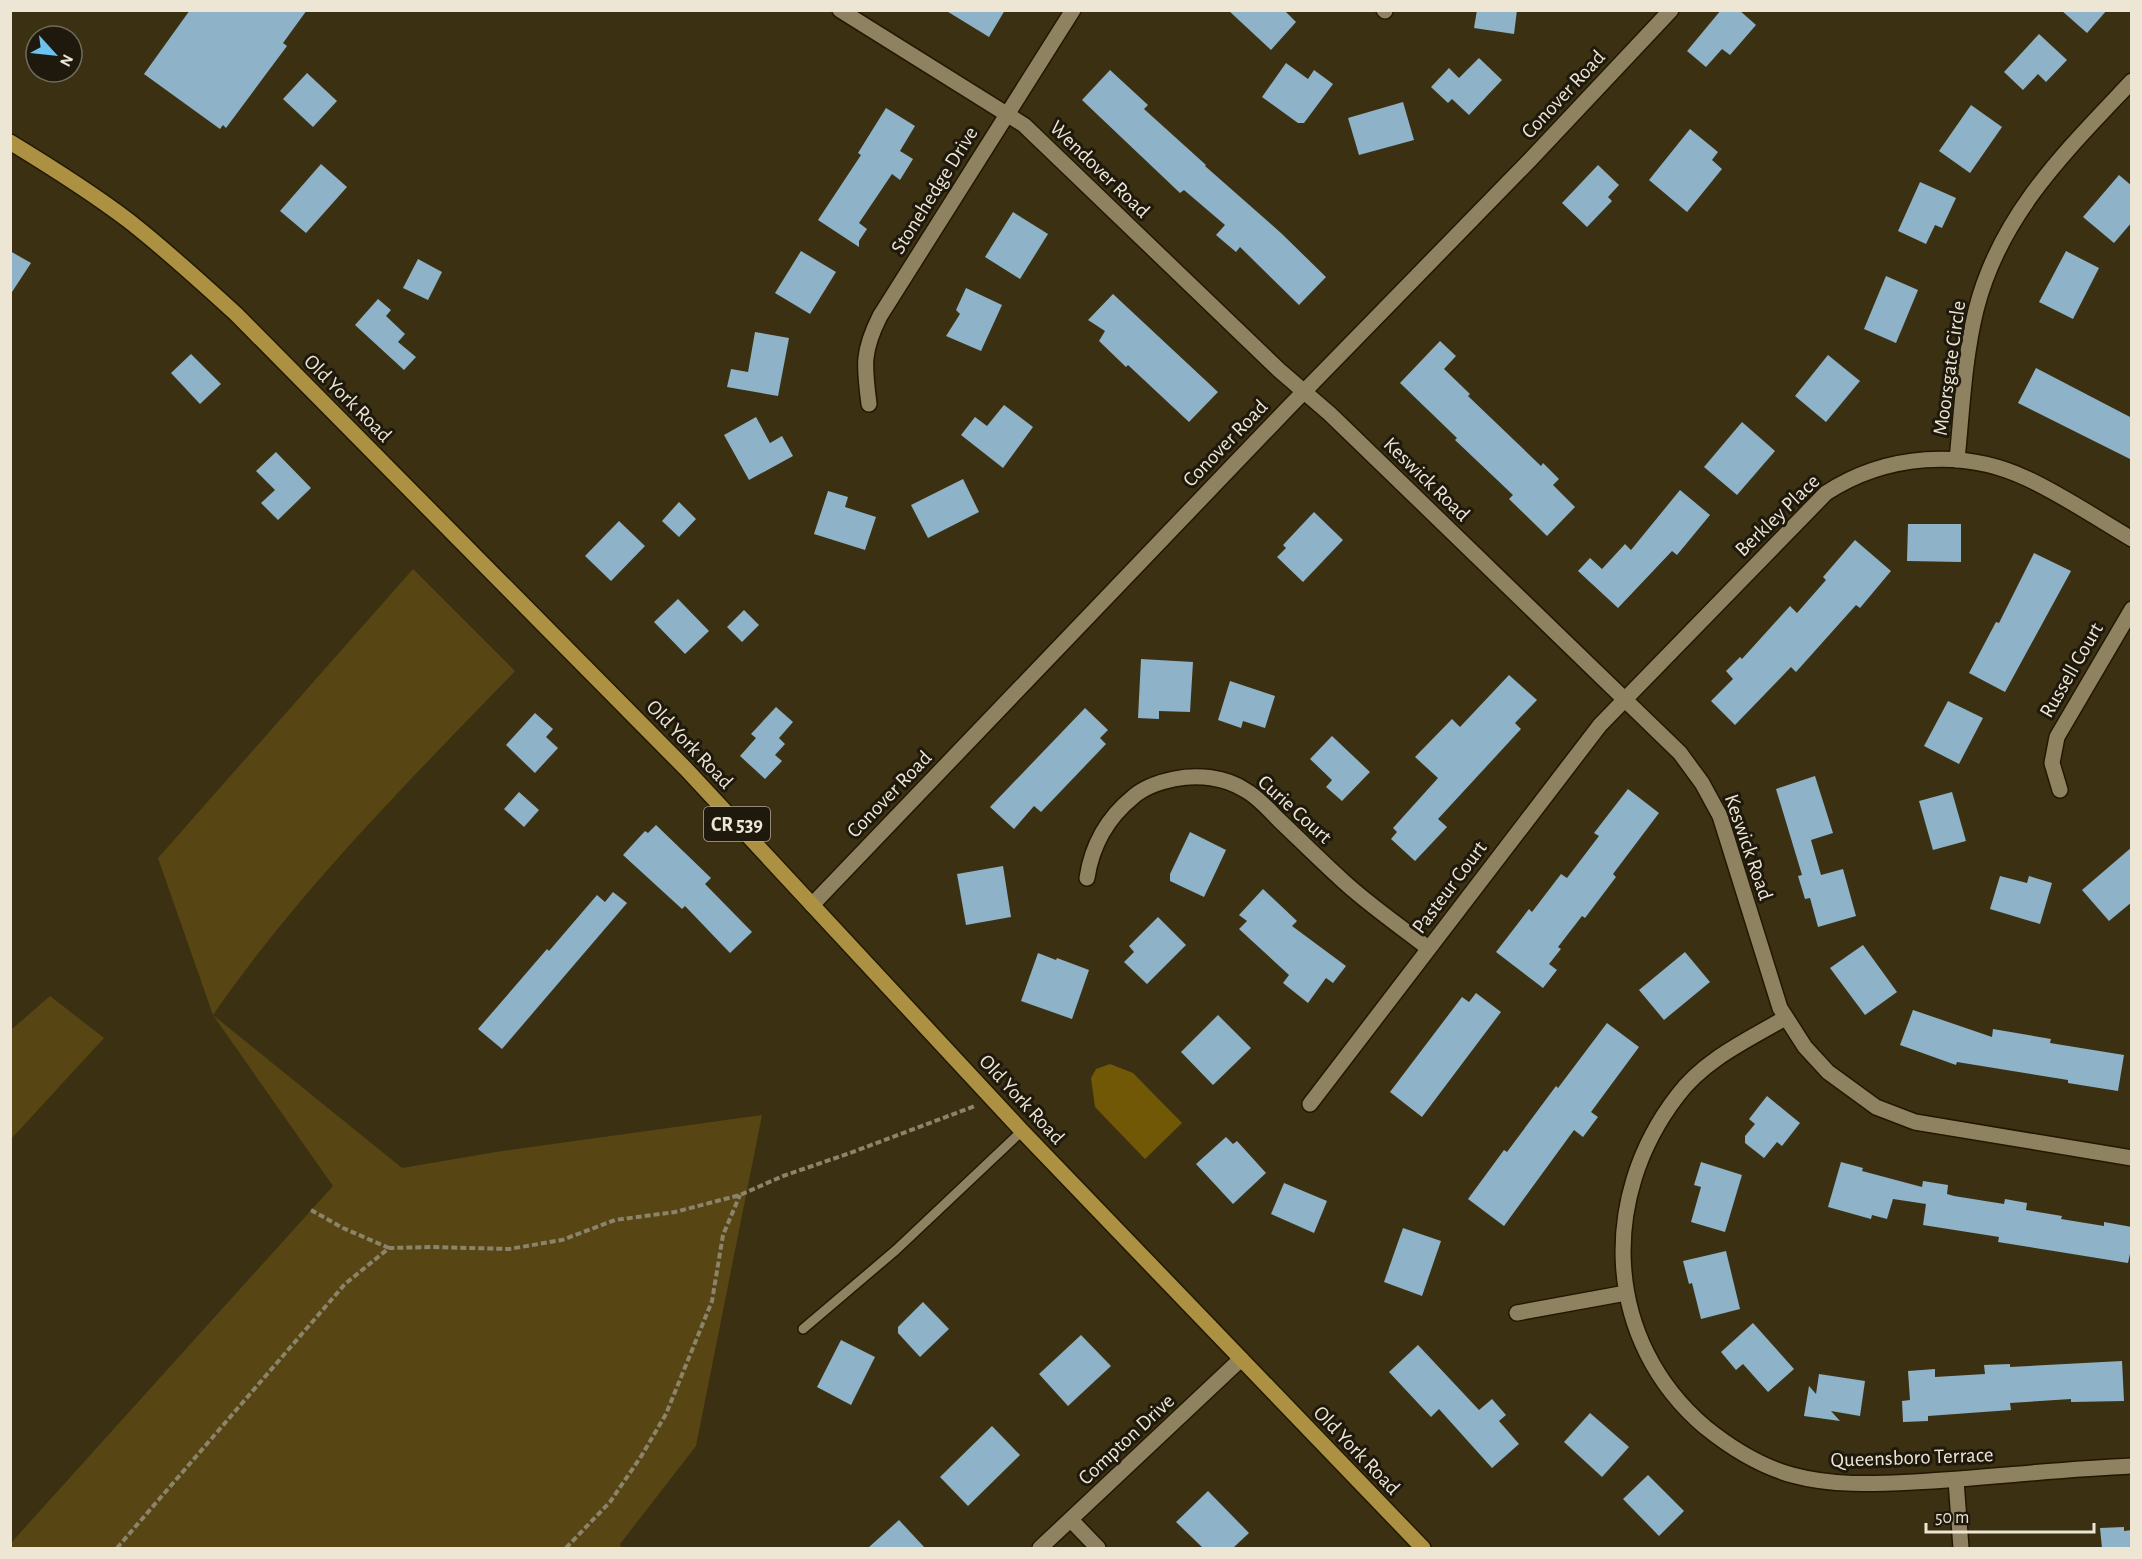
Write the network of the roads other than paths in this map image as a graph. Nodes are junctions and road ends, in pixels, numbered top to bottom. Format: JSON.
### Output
{"nodes":[{"id":1,"x":840,"y":10,"type":"edge"},
{"id":2,"x":1072,"y":10,"type":"edge"},
{"id":3,"x":1671,"y":10,"type":"edge"},
{"id":4,"x":2132,"y":81,"type":"edge"},
{"id":5,"x":1007,"y":114,"type":"junction"},
{"id":6,"x":10,"y":142,"type":"edge"},
{"id":7,"x":1304,"y":392,"type":"junction"},
{"id":8,"x":869,"y":404,"type":"dead end"},
{"id":9,"x":1958,"y":460,"type":"junction"},
{"id":10,"x":2132,"y":539,"type":"edge"},
{"id":11,"x":2132,"y":609,"type":"edge"},
{"id":12,"x":1624,"y":699,"type":"junction"},
{"id":13,"x":2060,"y":790,"type":"dead end"},
{"id":14,"x":1087,"y":879,"type":"dead end"},
{"id":15,"x":812,"y":905,"type":"junction"},
{"id":16,"x":1428,"y":948,"type":"junction"},
{"id":17,"x":1785,"y":1018,"type":"junction"},
{"id":18,"x":1310,"y":1104,"type":"dead end"},
{"id":19,"x":1022,"y":1131,"type":"junction"},
{"id":20,"x":2132,"y":1158,"type":"edge"},
{"id":21,"x":1626,"y":1293,"type":"junction"},
{"id":22,"x":1517,"y":1313,"type":"dead end"},
{"id":23,"x":803,"y":1329,"type":"dead end"},
{"id":24,"x":1241,"y":1359,"type":"junction"},
{"id":25,"x":2132,"y":1466,"type":"edge"},
{"id":26,"x":1956,"y":1480,"type":"junction"},
{"id":27,"x":1071,"y":1520,"type":"junction"},
{"id":28,"x":1040,"y":1548,"type":"edge"},
{"id":29,"x":1098,"y":1548,"type":"edge"},
{"id":30,"x":1423,"y":1548,"type":"edge"},
{"id":31,"x":1961,"y":1548,"type":"edge"}],
"edges":[{"from":1,"to":5,"type":"street","name":"Wendover Road"},
{"from":2,"to":5,"type":"street","name":"Stonehedge Drive"},
{"from":3,"to":7,"type":"street","name":"Conover Road"},
{"from":4,"to":9,"type":"street","name":"Moorsgate Circle"},
{"from":5,"to":7,"type":"street","name":"Wendover Road"},
{"from":5,"to":8,"type":"street","name":"Stonehedge Drive"},
{"from":6,"to":15,"type":"main road","name":"Old York Road","number":"CR 539"},
{"from":7,"to":12,"type":"street","name":"Keswick Road"},
{"from":7,"to":15,"type":"street","name":"Conover Road"},
{"from":9,"to":10,"type":"street","name":"Berkley Place"},
{"from":9,"to":12,"type":"street","name":"Berkley Place"},
{"from":11,"to":13,"type":"street","name":"Russell Court"},
{"from":12,"to":16,"type":"street","name":"Pasteur Court"},
{"from":12,"to":17,"type":"street","name":"Keswick Road"},
{"from":14,"to":16,"type":"street","name":"Curie Court"},
{"from":15,"to":19,"type":"main road","name":"Old York Road","number":"CR 539"},
{"from":16,"to":18,"type":"street","name":"Pasteur Court"},
{"from":17,"to":20,"type":"street","name":"Keswick Road"},
{"from":17,"to":21,"type":"street","name":"Queensboro Terrace"},
{"from":19,"to":23,"type":"lane"},
{"from":19,"to":24,"type":"main road","name":"Old York Road","number":"CR 539"},
{"from":21,"to":22,"type":"street"},
{"from":21,"to":26,"type":"street","name":"Queensboro Terrace"},
{"from":24,"to":27,"type":"street","name":"Compton Drive"},
{"from":24,"to":30,"type":"main road","name":"Old York Road","number":"CR 539"},
{"from":25,"to":26,"type":"street","name":"Queensboro Terrace"},
{"from":26,"to":31,"type":"street"},
{"from":27,"to":28,"type":"street","name":"Compton Drive"},
{"from":27,"to":29,"type":"street"}]}
